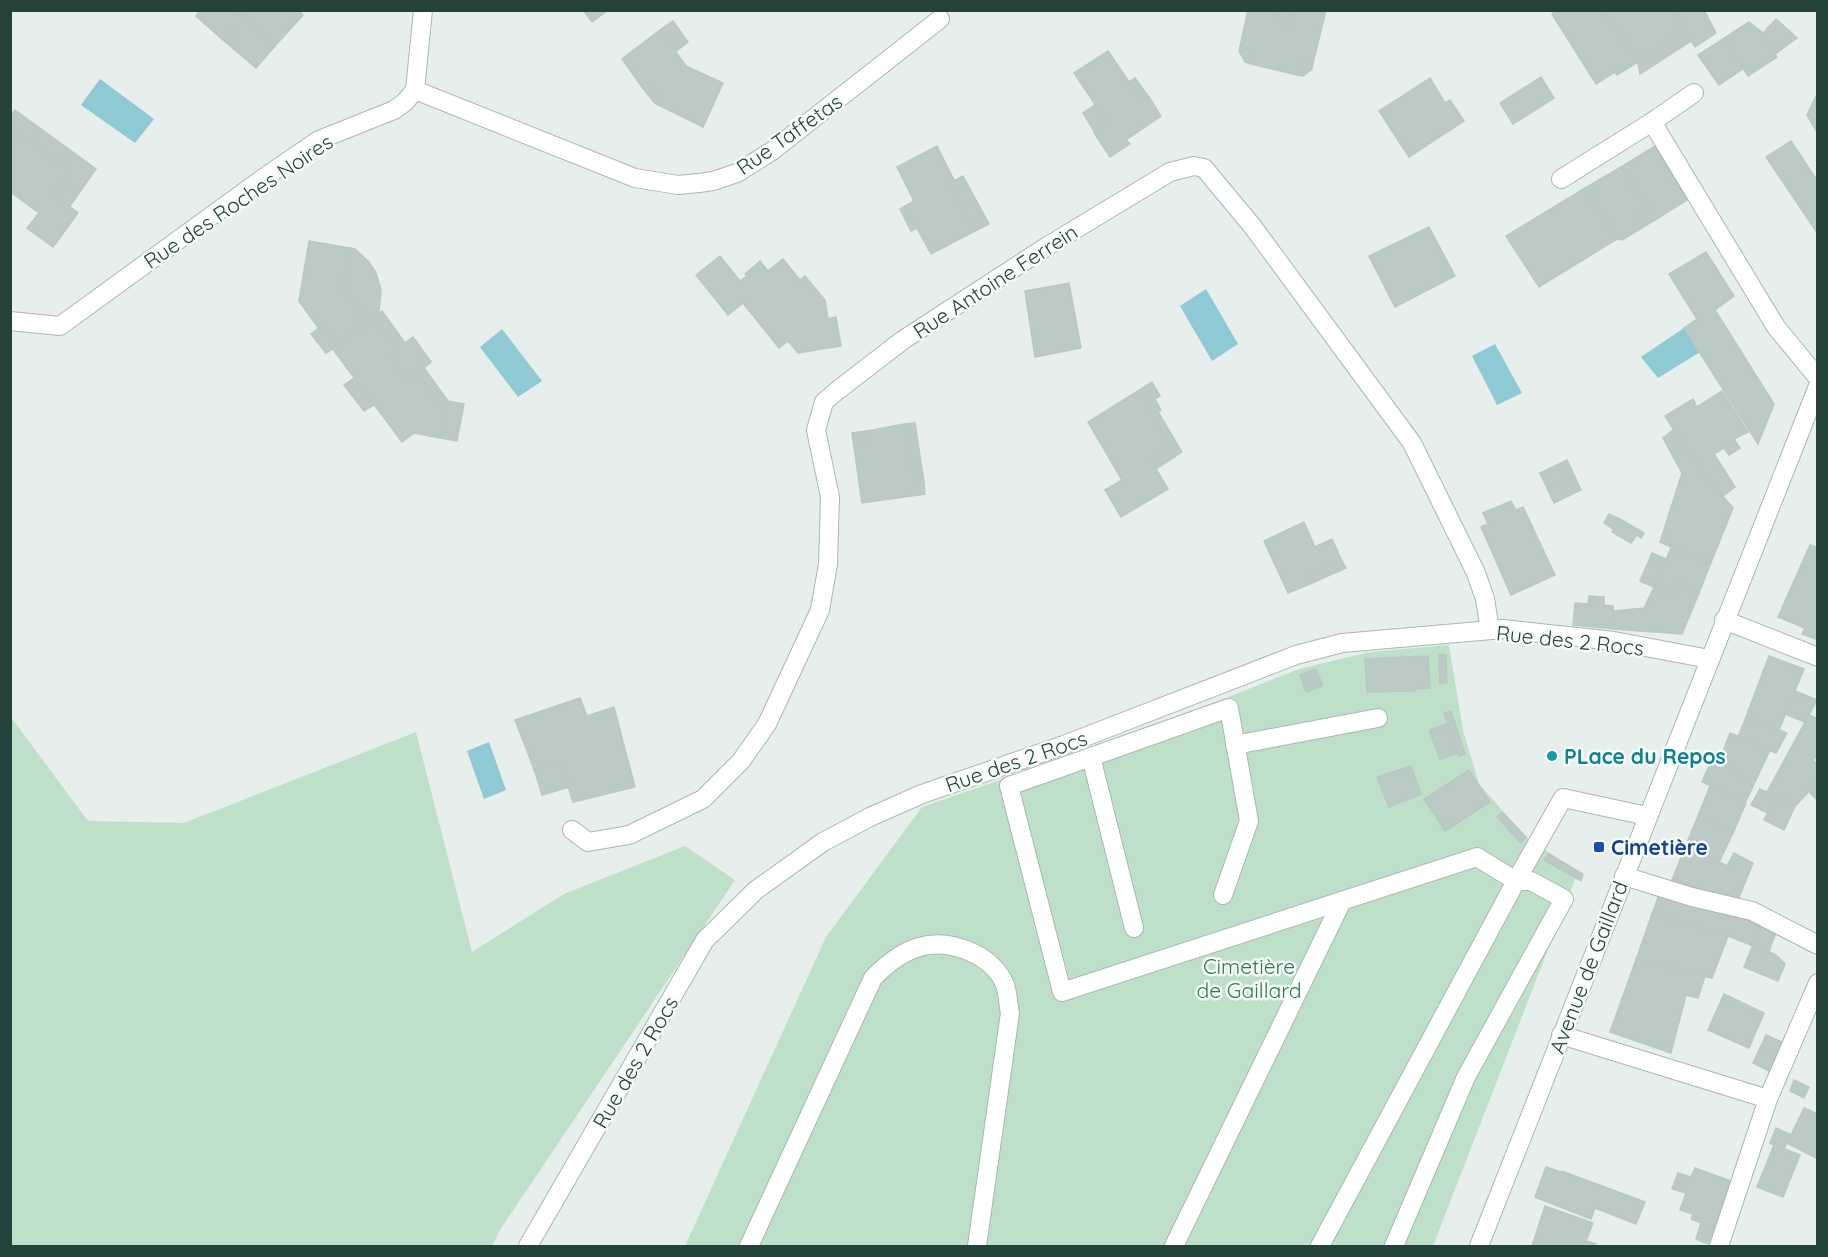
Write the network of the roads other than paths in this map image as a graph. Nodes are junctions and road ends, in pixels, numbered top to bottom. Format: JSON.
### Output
{"nodes":[{"id":1,"x":423,"y":10,"type":"edge"},
{"id":2,"x":940,"y":19,"type":"dead end"},
{"id":3,"x":415,"y":90,"type":"junction"},
{"id":4,"x":1694,"y":93,"type":"dead end"},
{"id":5,"x":1652,"y":122,"type":"junction"},
{"id":6,"x":1561,"y":179,"type":"dead end"},
{"id":7,"x":10,"y":321,"type":"edge"},
{"id":8,"x":1818,"y":378,"type":"edge"},
{"id":9,"x":1818,"y":386,"type":"edge"},
{"id":10,"x":1724,"y":620,"type":"junction"},
{"id":11,"x":1490,"y":630,"type":"junction"},
{"id":12,"x":1818,"y":657,"type":"edge"},
{"id":13,"x":1709,"y":659,"type":"junction"},
{"id":14,"x":1378,"y":718,"type":"dead end"},
{"id":15,"x":1235,"y":745,"type":"junction"},
{"id":16,"x":1091,"y":757,"type":"junction"},
{"id":17,"x":1647,"y":816,"type":"junction"},
{"id":18,"x":573,"y":830,"type":"dead end"},
{"id":19,"x":1624,"y":876,"type":"junction"},
{"id":20,"x":1516,"y":881,"type":"junction"},
{"id":21,"x":1223,"y":895,"type":"dead end"},
{"id":22,"x":1342,"y":901,"type":"junction"},
{"id":23,"x":1134,"y":928,"type":"dead end"},
{"id":24,"x":1818,"y":945,"type":"edge"},
{"id":25,"x":1818,"y":983,"type":"edge"},
{"id":26,"x":1561,"y":1035,"type":"junction"},
{"id":27,"x":1768,"y":1099,"type":"junction"},
{"id":28,"x":528,"y":1246,"type":"edge"},
{"id":29,"x":749,"y":1246,"type":"edge"},
{"id":30,"x":976,"y":1246,"type":"edge"},
{"id":31,"x":1174,"y":1246,"type":"edge"},
{"id":32,"x":1320,"y":1246,"type":"edge"},
{"id":33,"x":1394,"y":1246,"type":"edge"},
{"id":34,"x":1479,"y":1246,"type":"edge"},
{"id":35,"x":1719,"y":1246,"type":"edge"}],
"edges":[{"from":1,"to":3,"type":"street"},
{"from":2,"to":3,"type":"street","name":"Rue Taffetas"},
{"from":3,"to":7,"type":"street","name":"Rue des Roches Noires"},
{"from":4,"to":5,"type":"street"},
{"from":5,"to":6,"type":"street"},
{"from":5,"to":8,"type":"street"},
{"from":9,"to":10,"type":"street","name":"Avenue de Gaillard"},
{"from":10,"to":12,"type":"street"},
{"from":10,"to":13,"type":"street","name":"Avenue de Gaillard"},
{"from":11,"to":13,"type":"street","name":"Rue des 2 Rocs"},
{"from":11,"to":18,"type":"street","name":"Rue Antoine Ferrein"},
{"from":11,"to":28,"type":"street","name":"Rue des 2 Rocs"},
{"from":13,"to":17,"type":"street","name":"Avenue de Gaillard"},
{"from":14,"to":15,"type":"street"},
{"from":15,"to":16,"type":"street"},
{"from":15,"to":21,"type":"street"},
{"from":16,"to":22,"type":"street"},
{"from":16,"to":23,"type":"street"},
{"from":17,"to":19,"type":"street","name":"Avenue de Gaillard"},
{"from":17,"to":20,"type":"street"},
{"from":19,"to":24,"type":"street"},
{"from":19,"to":26,"type":"street","name":"Avenue de Gaillard"},
{"from":20,"to":22,"type":"street"},
{"from":20,"to":32,"type":"street"},
{"from":20,"to":33,"type":"street"},
{"from":22,"to":31,"type":"street"},
{"from":25,"to":27,"type":"street"},
{"from":26,"to":27,"type":"street"},
{"from":26,"to":34,"type":"street","name":"Avenue de Gaillard"},
{"from":27,"to":35,"type":"street"},
{"from":29,"to":30,"type":"street"}]}
